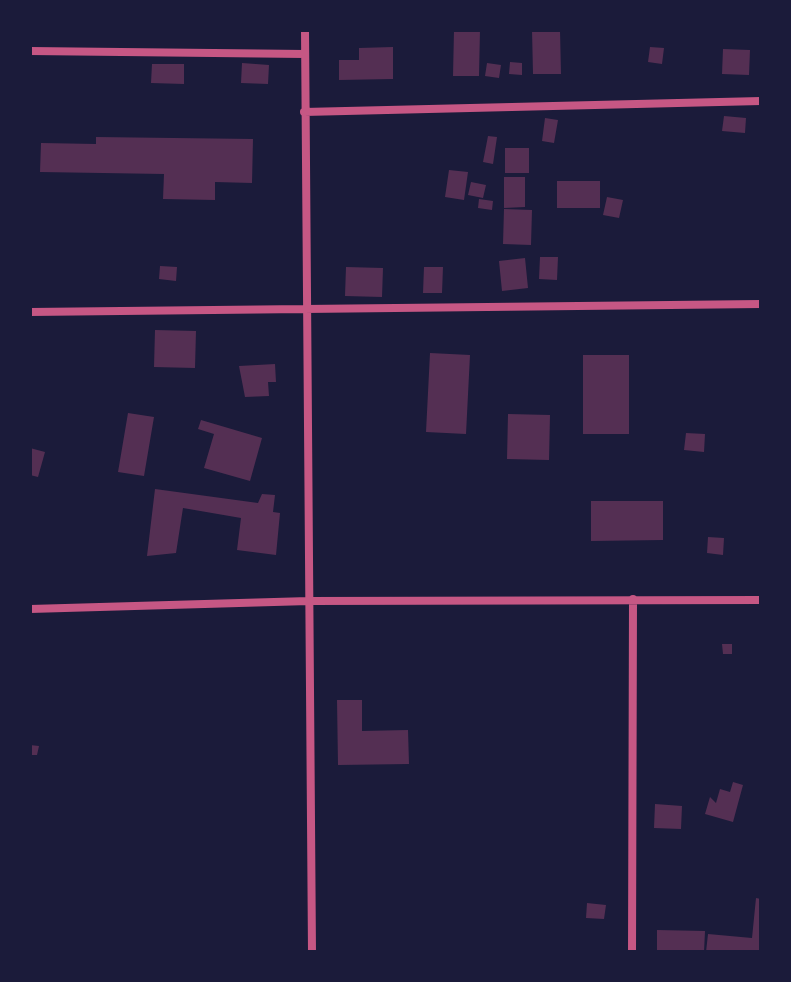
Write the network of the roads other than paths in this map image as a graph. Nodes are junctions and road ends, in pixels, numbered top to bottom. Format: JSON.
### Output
{"nodes":[{"id":1,"x":305,"y":30,"type":"edge"},
{"id":2,"x":30,"y":51,"type":"edge"},
{"id":3,"x":305,"y":54,"type":"junction"},
{"id":4,"x":761,"y":101,"type":"edge"},
{"id":5,"x":304,"y":112,"type":"junction"},
{"id":6,"x":761,"y":304,"type":"edge"},
{"id":7,"x":307,"y":310,"type":"junction"},
{"id":8,"x":30,"y":312,"type":"edge"},
{"id":9,"x":633,"y":599,"type":"junction"},
{"id":10,"x":761,"y":600,"type":"edge"},
{"id":11,"x":309,"y":601,"type":"junction"},
{"id":12,"x":30,"y":609,"type":"edge"},
{"id":13,"x":312,"y":952,"type":"edge"},
{"id":14,"x":632,"y":952,"type":"edge"}],
"edges":[{"from":1,"to":3,"type":"street"},
{"from":2,"to":3,"type":"street"},
{"from":3,"to":5,"type":"street"},
{"from":4,"to":5,"type":"street"},
{"from":5,"to":7,"type":"street"},
{"from":6,"to":7,"type":"street"},
{"from":7,"to":8,"type":"street"},
{"from":7,"to":11,"type":"street"},
{"from":9,"to":10,"type":"street"},
{"from":9,"to":11,"type":"street"},
{"from":9,"to":14,"type":"street"},
{"from":11,"to":12,"type":"street"},
{"from":11,"to":13,"type":"street"}]}
